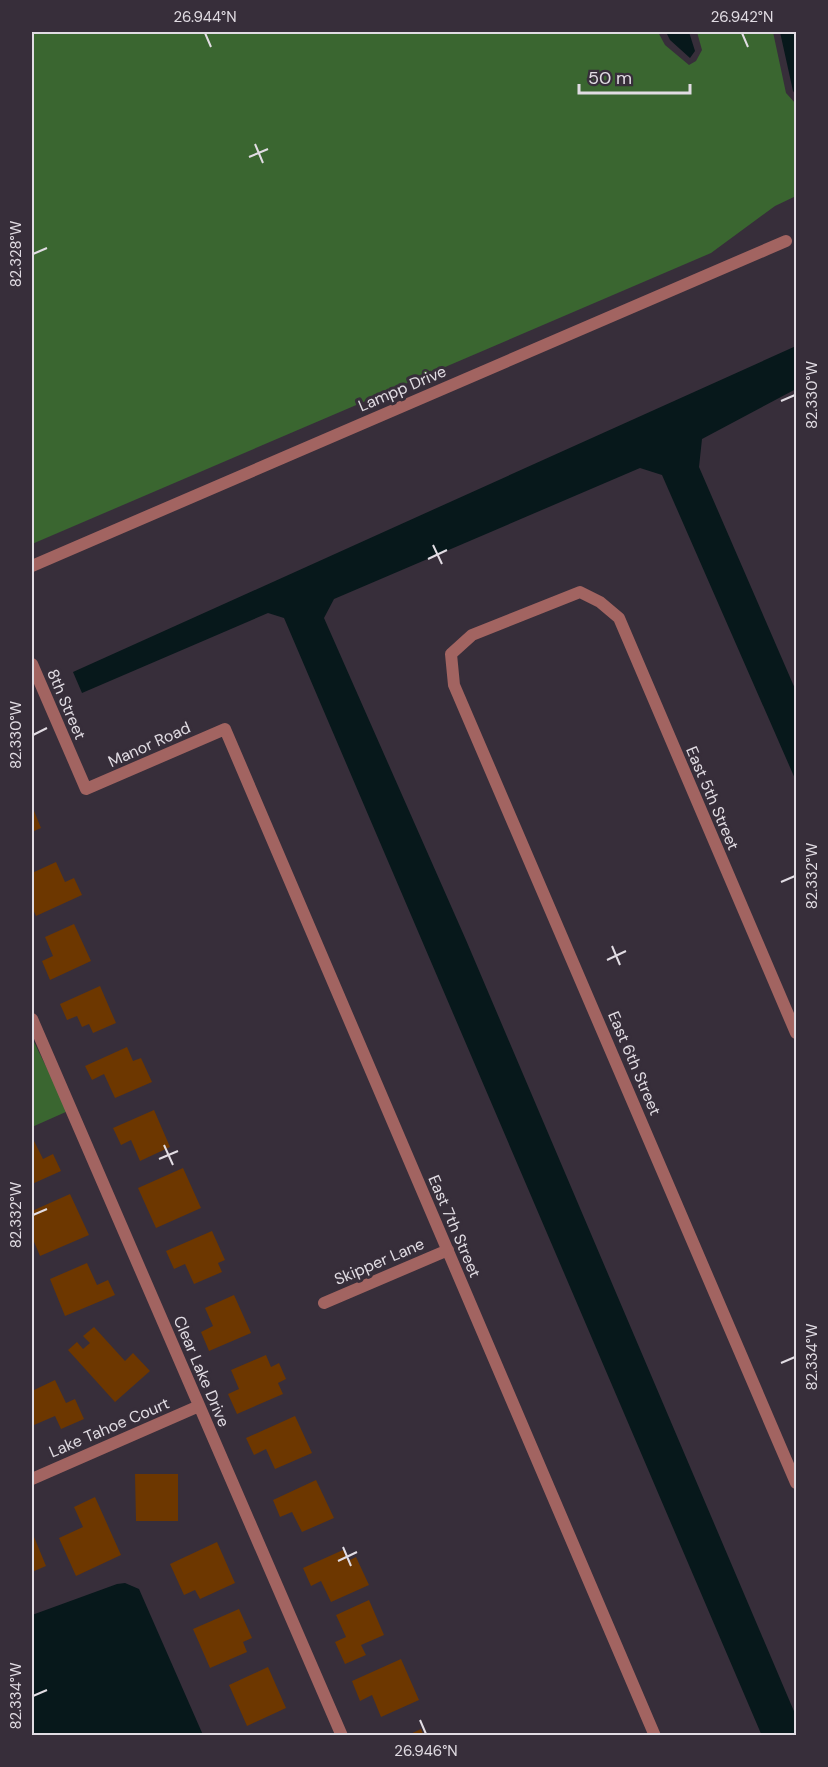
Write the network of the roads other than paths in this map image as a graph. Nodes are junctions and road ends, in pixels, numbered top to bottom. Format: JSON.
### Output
{"nodes":[{"id":1,"x":786,"y":241,"type":"dead end"},
{"id":2,"x":32,"y":566,"type":"edge"},
{"id":3,"x":451,"y":654,"type":"joint"},
{"id":4,"x":32,"y":664,"type":"edge"},
{"id":5,"x":225,"y":729,"type":"joint"},
{"id":6,"x":86,"y":789,"type":"joint"},
{"id":7,"x":32,"y":1019,"type":"edge"},
{"id":8,"x":796,"y":1033,"type":"edge"},
{"id":9,"x":448,"y":1250,"type":"junction"},
{"id":10,"x":324,"y":1303,"type":"dead end"},
{"id":11,"x":199,"y":1406,"type":"junction"},
{"id":12,"x":32,"y":1479,"type":"edge"},
{"id":13,"x":796,"y":1483,"type":"edge"},
{"id":14,"x":342,"y":1736,"type":"edge"},
{"id":15,"x":655,"y":1736,"type":"edge"}],
"edges":[{"from":1,"to":2,"type":"street","name":"Lampp Drive"},
{"from":3,"to":8,"type":"street","name":"East 5th Street"},
{"from":3,"to":13,"type":"street","name":"East 6th Street"},
{"from":4,"to":6,"type":"street","name":"8th Street"},
{"from":5,"to":6,"type":"street","name":"Manor Road"},
{"from":5,"to":9,"type":"street","name":"East 7th Street"},
{"from":7,"to":11,"type":"street","name":"Clear Lake Drive"},
{"from":9,"to":10,"type":"street","name":"Skipper Lane"},
{"from":9,"to":15,"type":"street","name":"East 7th Street"},
{"from":11,"to":12,"type":"street","name":"Lake Tahoe Court"},
{"from":11,"to":14,"type":"street","name":"Clear Lake Drive"}]}
